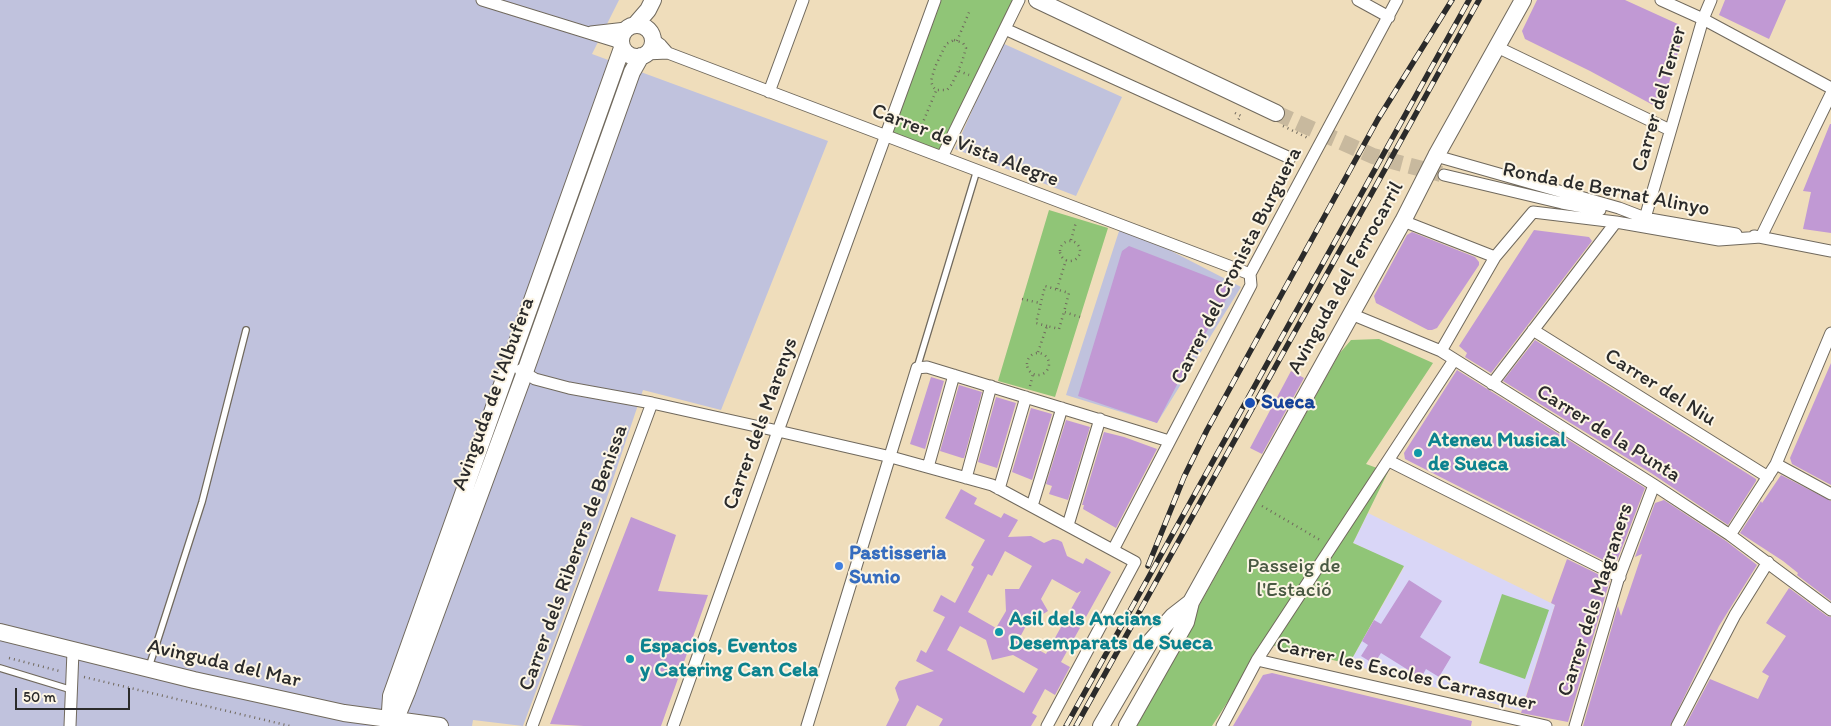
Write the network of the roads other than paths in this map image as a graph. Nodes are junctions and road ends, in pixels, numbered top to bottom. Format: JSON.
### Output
{"nodes":[{"id":1,"x":482,"y":0,"type":"edge"},
{"id":2,"x":803,"y":0,"type":"edge"},
{"id":3,"x":935,"y":0,"type":"edge"},
{"id":4,"x":1019,"y":0,"type":"edge"},
{"id":5,"x":1037,"y":0,"type":"edge"},
{"id":6,"x":1358,"y":0,"type":"edge"},
{"id":7,"x":1397,"y":0,"type":"edge"},
{"id":8,"x":1523,"y":0,"type":"edge"},
{"id":9,"x":1661,"y":0,"type":"edge"},
{"id":10,"x":1711,"y":0,"type":"edge"},
{"id":11,"x":650,"y":5,"type":"edge"},
{"id":12,"x":1389,"y":17,"type":"junction"},
{"id":13,"x":1703,"y":19,"type":"junction"},
{"id":14,"x":1005,"y":28,"type":"junction"},
{"id":15,"x":589,"y":33,"type":"junction"},
{"id":16,"x":626,"y":36,"type":"junction"},
{"id":17,"x":652,"y":36,"type":"junction"},
{"id":18,"x":1497,"y":47,"type":"junction"},
{"id":19,"x":668,"y":53,"type":"junction"},
{"id":20,"x":643,"y":55,"type":"junction"},
{"id":21,"x":1831,"y":88,"type":"edge"},
{"id":22,"x":769,"y":92,"type":"junction"},
{"id":23,"x":1831,"y":94,"type":"edge"},
{"id":24,"x":1276,"y":113,"type":"tunnel mouth"},
{"id":25,"x":1670,"y":130,"type":"junction"},
{"id":26,"x":886,"y":136,"type":"junction"},
{"id":27,"x":1436,"y":156,"type":"junction"},
{"id":28,"x":942,"y":157,"type":"junction"},
{"id":29,"x":1290,"y":158,"type":"dead end"},
{"id":30,"x":976,"y":170,"type":"junction"},
{"id":31,"x":1444,"y":175,"type":"tunnel mouth"},
{"id":32,"x":1645,"y":218,"type":"junction"},
{"id":33,"x":1402,"y":221,"type":"junction"},
{"id":34,"x":1616,"y":222,"type":"junction"},
{"id":35,"x":1761,"y":237,"type":"junction"},
{"id":36,"x":1831,"y":251,"type":"edge"},
{"id":37,"x":1495,"y":257,"type":"junction"},
{"id":38,"x":1250,"y":274,"type":"junction"},
{"id":39,"x":1351,"y":314,"type":"junction"},
{"id":40,"x":246,"y":330,"type":"dead end"},
{"id":41,"x":1533,"y":330,"type":"junction"},
{"id":42,"x":1831,"y":333,"type":"edge"},
{"id":43,"x":1441,"y":351,"type":"junction"},
{"id":44,"x":1454,"y":360,"type":"junction"},
{"id":45,"x":510,"y":364,"type":"junction"},
{"id":46,"x":916,"y":368,"type":"junction"},
{"id":47,"x":525,"y":372,"type":"junction"},
{"id":48,"x":954,"y":375,"type":"junction"},
{"id":49,"x":1492,"y":384,"type":"junction"},
{"id":50,"x":991,"y":386,"type":"junction"},
{"id":51,"x":1028,"y":392,"type":"junction"},
{"id":52,"x":652,"y":403,"type":"junction"},
{"id":53,"x":1062,"y":408,"type":"junction"},
{"id":54,"x":1100,"y":420,"type":"junction"},
{"id":55,"x":778,"y":431,"type":"junction"},
{"id":56,"x":1169,"y":441,"type":"junction"},
{"id":57,"x":890,"y":457,"type":"junction"},
{"id":58,"x":1389,"y":461,"type":"junction"},
{"id":59,"x":1776,"y":464,"type":"junction"},
{"id":60,"x":928,"y":467,"type":"junction"},
{"id":61,"x":1768,"y":477,"type":"junction"},
{"id":62,"x":966,"y":478,"type":"junction"},
{"id":63,"x":1654,"y":485,"type":"junction"},
{"id":64,"x":999,"y":488,"type":"junction"},
{"id":65,"x":1831,"y":494,"type":"edge"},
{"id":66,"x":1032,"y":506,"type":"junction"},
{"id":67,"x":1068,"y":524,"type":"junction"},
{"id":68,"x":1730,"y":535,"type":"junction"},
{"id":69,"x":1113,"y":550,"type":"junction"},
{"id":70,"x":1768,"y":562,"type":"junction"},
{"id":71,"x":1620,"y":577,"type":"junction"},
{"id":72,"x":1191,"y":602,"type":"junction"},
{"id":73,"x":1831,"y":610,"type":"edge"},
{"id":74,"x":1173,"y":616,"type":"junction"},
{"id":75,"x":0,"y":632,"type":"edge"},
{"id":76,"x":73,"y":650,"type":"junction"},
{"id":77,"x":1257,"y":660,"type":"junction"},
{"id":78,"x":0,"y":668,"type":"edge"},
{"id":79,"x":148,"y":669,"type":"junction"},
{"id":80,"x":72,"y":690,"type":"junction"},
{"id":81,"x":390,"y":696,"type":"junction"},
{"id":82,"x":356,"y":715,"type":"junction"},
{"id":83,"x":395,"y":721,"type":"junction"},
{"id":84,"x":70,"y":726,"type":"edge"},
{"id":85,"x":440,"y":726,"type":"edge"},
{"id":86,"x":532,"y":726,"type":"edge"},
{"id":87,"x":673,"y":726,"type":"edge"},
{"id":88,"x":807,"y":726,"type":"edge"},
{"id":89,"x":1047,"y":726,"type":"edge"},
{"id":90,"x":1100,"y":726,"type":"edge"},
{"id":91,"x":1114,"y":726,"type":"edge"},
{"id":92,"x":1127,"y":726,"type":"edge"},
{"id":93,"x":1222,"y":726,"type":"edge"},
{"id":94,"x":1546,"y":726,"type":"edge"},
{"id":95,"x":1574,"y":726,"type":"edge"},
{"id":96,"x":1677,"y":726,"type":"edge"}],
"edges":[{"from":1,"to":15,"type":"street"},
{"from":2,"to":22,"type":"street"},
{"from":3,"to":26,"type":"street","name":"Carrer dels Marenys"},
{"from":4,"to":14,"type":"street"},
{"from":5,"to":24,"type":"street"},
{"from":6,"to":12,"type":"street"},
{"from":7,"to":12,"type":"street","name":"Carrer del Cronista Burguera"},
{"from":8,"to":18,"type":"street","name":"Avinguda del Ferrocarril"},
{"from":9,"to":13,"type":"street"},
{"from":10,"to":13,"type":"street","name":"Carrer del Terrer"},
{"from":11,"to":16,"type":"street","name":"Avinguda de l'Albufera"},
{"from":11,"to":17,"type":"street","name":"Avinguda de l'Albufera"},
{"from":12,"to":38,"type":"street","name":"Carrer del Cronista Burguera"},
{"from":13,"to":21,"type":"street"},
{"from":13,"to":25,"type":"street","name":"Carrer del Terrer"},
{"from":14,"to":28,"type":"street"},
{"from":14,"to":29,"type":"street"},
{"from":15,"to":16,"type":"street"},
{"from":15,"to":16,"type":"street"},
{"from":16,"to":17,"type":"street"},
{"from":16,"to":20,"type":"street"},
{"from":16,"to":45,"type":"street","name":"Avinguda de l'Albufera"},
{"from":17,"to":19,"type":"street","name":"Carrer de Vista Alegre"},
{"from":17,"to":20,"type":"street"},
{"from":18,"to":25,"type":"street"},
{"from":18,"to":27,"type":"street","name":"Avinguda del Ferrocarril"},
{"from":19,"to":20,"type":"street","name":"Carrer de Vista Alegre"},
{"from":19,"to":22,"type":"street","name":"Carrer de Vista Alegre"},
{"from":20,"to":47,"type":"street","name":"Avinguda de l'Albufera"},
{"from":22,"to":26,"type":"street","name":"Carrer de Vista Alegre"},
{"from":23,"to":35,"type":"street"},
{"from":25,"to":32,"type":"street","name":"Carrer del Terrer"},
{"from":26,"to":28,"type":"street","name":"Carrer de Vista Alegre"},
{"from":26,"to":55,"type":"street","name":"Carrer dels Marenys"},
{"from":27,"to":32,"type":"street"},
{"from":27,"to":33,"type":"street","name":"Avinguda del Ferrocarril"},
{"from":28,"to":30,"type":"street","name":"Carrer de Vista Alegre"},
{"from":30,"to":38,"type":"street","name":"Carrer de Vista Alegre"},
{"from":30,"to":46,"type":"lane"},
{"from":31,"to":32,"type":"street","name":"Ronda de Bernat Alinyo"},
{"from":32,"to":35,"type":"street","name":"Ronda de Bernat Alinyo"},
{"from":33,"to":37,"type":"street"},
{"from":33,"to":39,"type":"street","name":"Avinguda del Ferrocarril"},
{"from":34,"to":35,"type":"street","name":"Ronda de Bernat Alinyo"},
{"from":34,"to":37,"type":"street","name":"Ronda de Bernat Alinyo"},
{"from":34,"to":41,"type":"street"},
{"from":35,"to":36,"type":"street","name":"Ronda de Bernat Alinyo"},
{"from":37,"to":43,"type":"street","name":"Ronda de Bernat Alinyo"},
{"from":38,"to":56,"type":"street","name":"Carrer del Cronista Burguera"},
{"from":39,"to":43,"type":"street","name":"Carrer de la Punta"},
{"from":39,"to":72,"type":"street","name":"Avinguda del Ferrocarril"},
{"from":40,"to":79,"type":"lane"},
{"from":41,"to":49,"type":"street"},
{"from":41,"to":61,"type":"street","name":"Carrer del Niu"},
{"from":42,"to":59,"type":"street"},
{"from":43,"to":44,"type":"street","name":"Carrer de la Punta"},
{"from":44,"to":49,"type":"street","name":"Carrer de la Punta"},
{"from":44,"to":58,"type":"street"},
{"from":45,"to":47,"type":"street"},
{"from":45,"to":81,"type":"street","name":"Avinguda de l'Albufera"},
{"from":46,"to":48,"type":"street"},
{"from":46,"to":57,"type":"street"},
{"from":47,"to":52,"type":"street"},
{"from":47,"to":83,"type":"street","name":"Avinguda de l'Albufera"},
{"from":48,"to":50,"type":"street"},
{"from":48,"to":60,"type":"street"},
{"from":49,"to":63,"type":"street","name":"Carrer de la Punta"},
{"from":50,"to":51,"type":"street"},
{"from":50,"to":62,"type":"street"},
{"from":51,"to":53,"type":"street"},
{"from":51,"to":64,"type":"street"},
{"from":52,"to":55,"type":"street"},
{"from":52,"to":86,"type":"street","name":"Carrer dels Riberers de Benissa"},
{"from":53,"to":54,"type":"street"},
{"from":53,"to":66,"type":"street"},
{"from":54,"to":56,"type":"street"},
{"from":54,"to":67,"type":"street"},
{"from":55,"to":57,"type":"street"},
{"from":55,"to":87,"type":"street","name":"Carrer dels Marenys"},
{"from":56,"to":69,"type":"street","name":"Carrer del Cronista Burguera"},
{"from":57,"to":60,"type":"street"},
{"from":57,"to":88,"type":"street"},
{"from":58,"to":71,"type":"street"},
{"from":58,"to":77,"type":"street"},
{"from":59,"to":61,"type":"street"},
{"from":59,"to":65,"type":"street"},
{"from":60,"to":62,"type":"street"},
{"from":61,"to":68,"type":"street"},
{"from":62,"to":64,"type":"street"},
{"from":63,"to":68,"type":"street","name":"Carrer de la Punta"},
{"from":63,"to":71,"type":"street","name":"Carrer dels Magraners"},
{"from":64,"to":66,"type":"street"},
{"from":66,"to":67,"type":"street"},
{"from":67,"to":69,"type":"street"},
{"from":68,"to":70,"type":"street","name":"Carrer de la Punta"},
{"from":69,"to":89,"type":"street"},
{"from":70,"to":73,"type":"street","name":"Carrer de la Punta"},
{"from":70,"to":96,"type":"street"},
{"from":71,"to":95,"type":"street","name":"Carrer dels Magraners"},
{"from":72,"to":74,"type":"street"},
{"from":72,"to":92,"type":"street"},
{"from":74,"to":90,"type":"street"},
{"from":74,"to":91,"type":"street"},
{"from":75,"to":76,"type":"street","name":"Avinguda del Mar"},
{"from":76,"to":79,"type":"street","name":"Avinguda del Mar"},
{"from":76,"to":80,"type":"street"},
{"from":77,"to":93,"type":"street"},
{"from":77,"to":94,"type":"street","name":"Carrer les Escoles Carrasquer"},
{"from":78,"to":80,"type":"lane"},
{"from":79,"to":82,"type":"street","name":"Avinguda del Mar"},
{"from":80,"to":84,"type":"street"},
{"from":81,"to":82,"type":"street"},
{"from":81,"to":83,"type":"street"},
{"from":82,"to":83,"type":"street","name":"Avinguda del Mar"},
{"from":83,"to":85,"type":"street","name":"Avinguda del Mar"}]}
